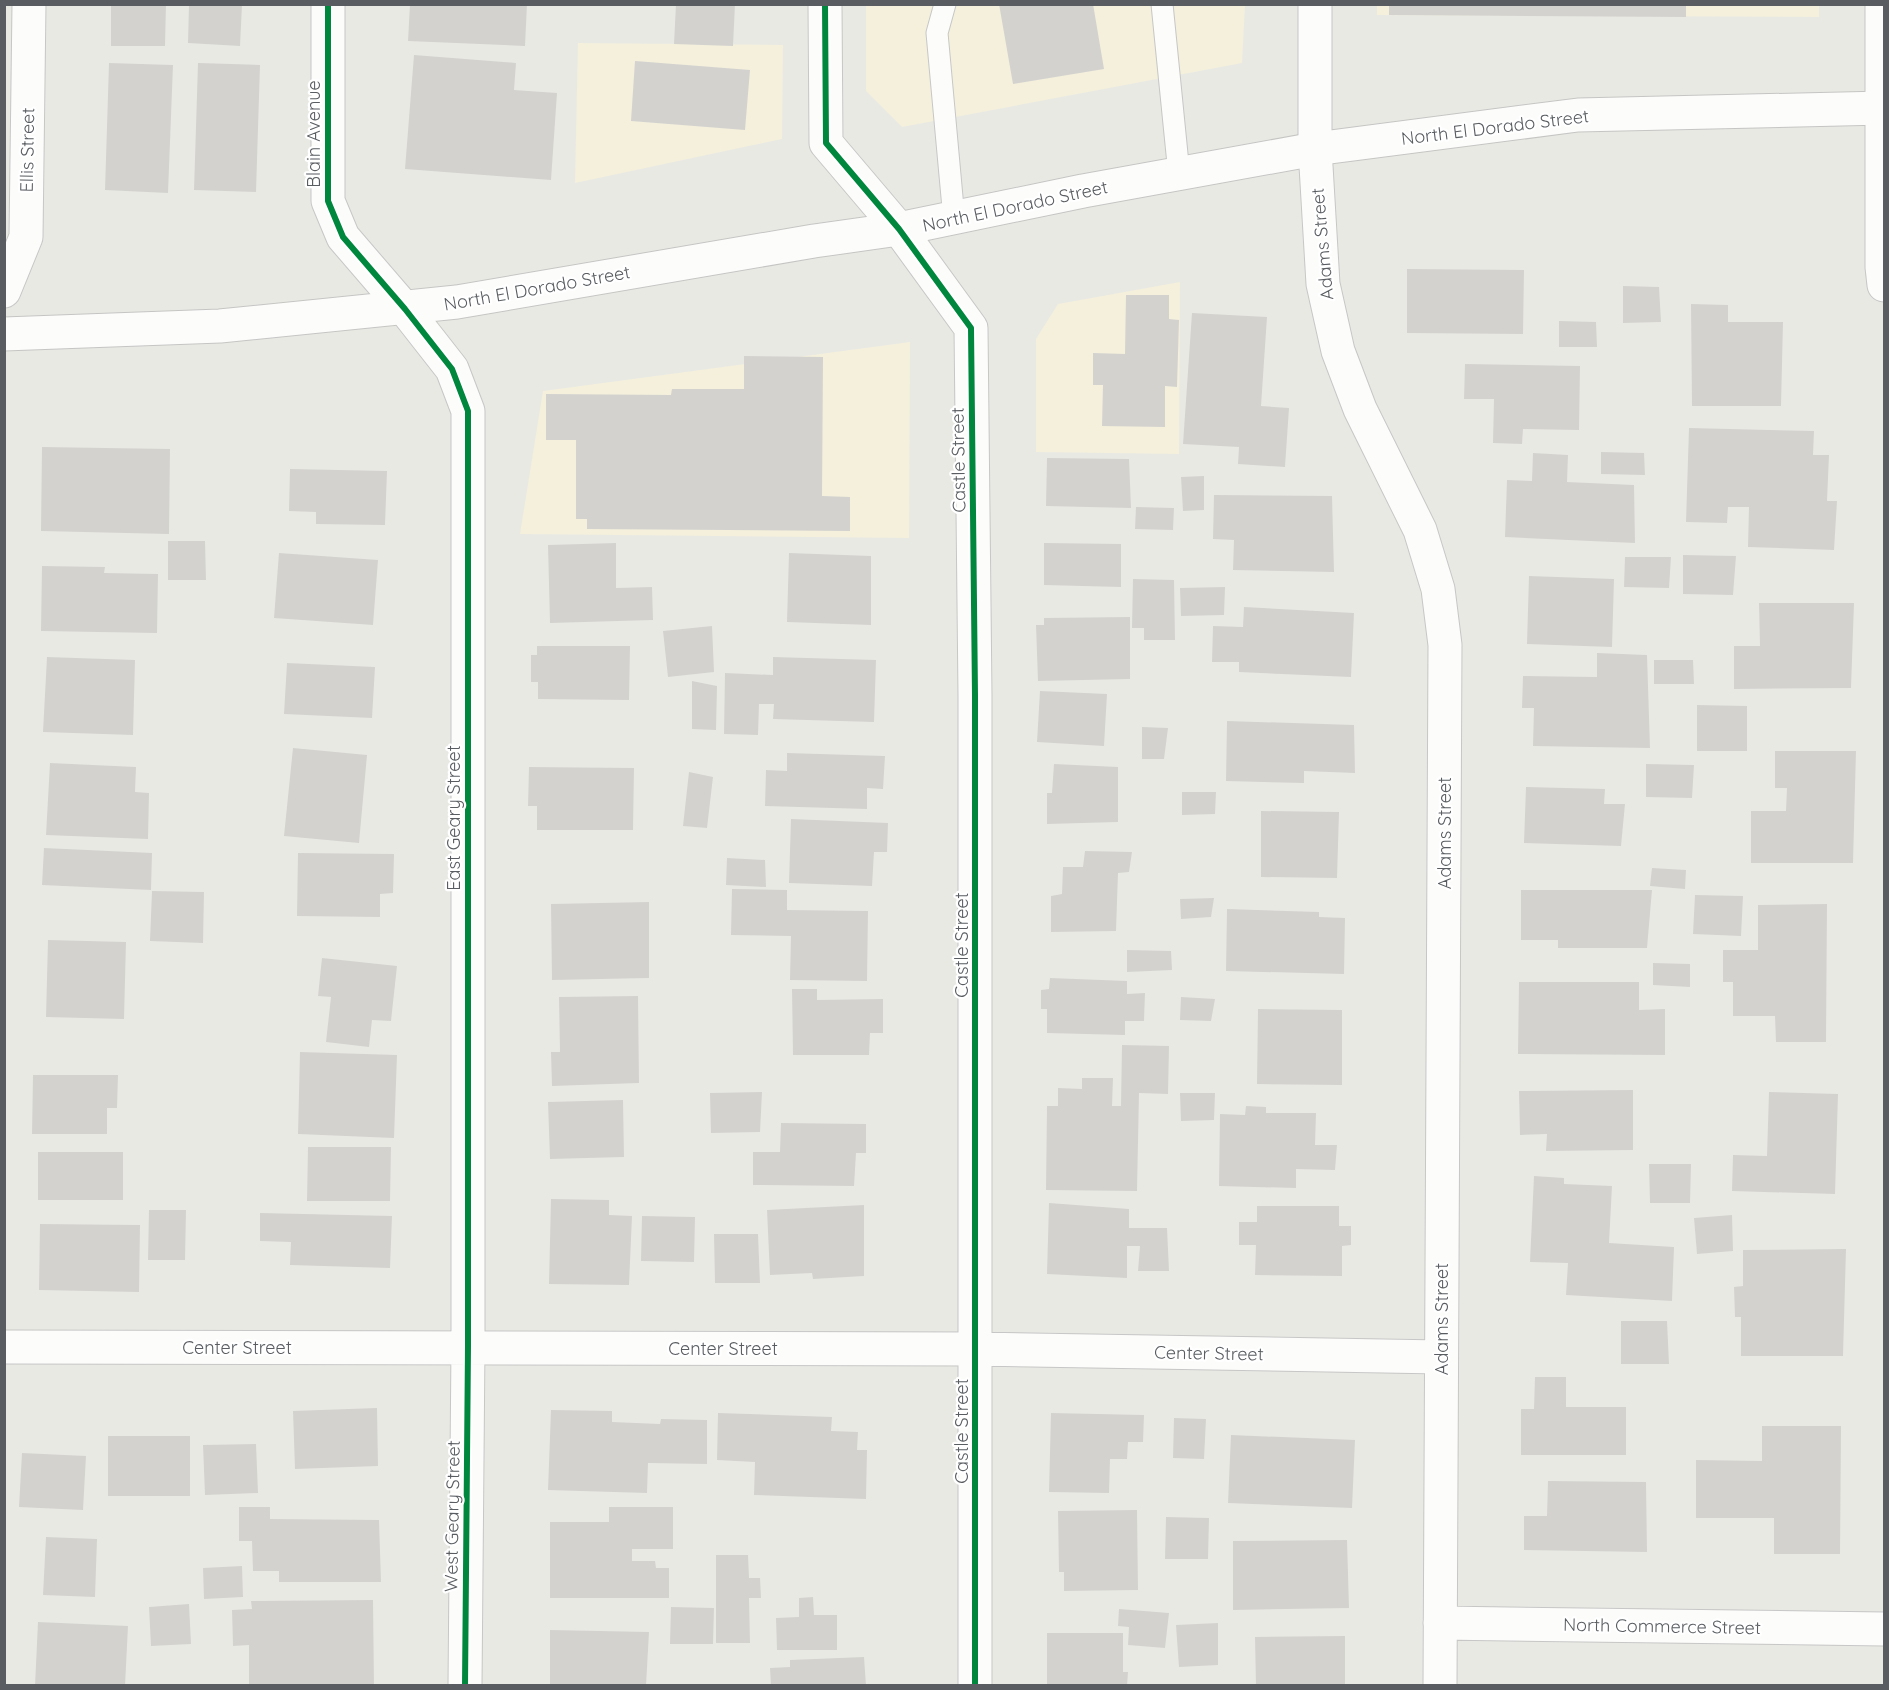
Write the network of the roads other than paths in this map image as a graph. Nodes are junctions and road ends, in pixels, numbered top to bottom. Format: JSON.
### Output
{"nodes":[{"id":1,"x":29,"y":4,"type":"edge"},
{"id":2,"x":328,"y":4,"type":"edge"},
{"id":3,"x":825,"y":4,"type":"edge"},
{"id":4,"x":945,"y":4,"type":"edge"},
{"id":5,"x":1162,"y":4,"type":"edge"},
{"id":6,"x":1315,"y":4,"type":"edge"},
{"id":7,"x":1882,"y":4,"type":"edge"},
{"id":8,"x":1883,"y":108,"type":"edge"},
{"id":9,"x":1315,"y":149,"type":"junction"},
{"id":10,"x":1179,"y":174,"type":"junction"},
{"id":11,"x":954,"y":219,"type":"junction"},
{"id":12,"x":899,"y":229,"type":"junction"},
{"id":13,"x":1884,"y":285,"type":"edge"},
{"id":14,"x":4,"y":291,"type":"edge"},
{"id":15,"x":405,"y":309,"type":"junction"},
{"id":16,"x":4,"y":334,"type":"edge"},
{"id":17,"x":468,"y":1346,"type":"junction"},
{"id":18,"x":4,"y":1347,"type":"edge"},
{"id":19,"x":976,"y":1349,"type":"junction"},
{"id":20,"x":1441,"y":1357,"type":"junction"},
{"id":21,"x":1440,"y":1623,"type":"junction"},
{"id":22,"x":1884,"y":1629,"type":"edge"},
{"id":23,"x":465,"y":1686,"type":"edge"},
{"id":24,"x":975,"y":1686,"type":"edge"},
{"id":25,"x":1440,"y":1686,"type":"edge"}],
"edges":[{"from":1,"to":14,"type":"street","name":"Ellis Street"},
{"from":2,"to":15,"type":"street","name":"Blain Avenue"},
{"from":3,"to":12,"type":"street","name":"Castle Street"},
{"from":4,"to":11,"type":"lane"},
{"from":5,"to":10,"type":"lane"},
{"from":6,"to":9,"type":"street","name":"Adams Street"},
{"from":7,"to":8,"type":"street"},
{"from":8,"to":9,"type":"street","name":"North El Dorado Street"},
{"from":8,"to":13,"type":"street"},
{"from":9,"to":10,"type":"street","name":"North El Dorado Street"},
{"from":9,"to":20,"type":"street","name":"Adams Street"},
{"from":10,"to":11,"type":"street","name":"North El Dorado Street"},
{"from":11,"to":12,"type":"street","name":"North El Dorado Street"},
{"from":12,"to":15,"type":"street","name":"North El Dorado Street"},
{"from":12,"to":19,"type":"street","name":"Castle Street"},
{"from":15,"to":16,"type":"street","name":"North El Dorado Street"},
{"from":15,"to":17,"type":"street","name":"East Geary Street"},
{"from":17,"to":18,"type":"street","name":"Center Street"},
{"from":17,"to":19,"type":"street","name":"Center Street"},
{"from":17,"to":23,"type":"street","name":"West Geary Street"},
{"from":19,"to":20,"type":"street","name":"Center Street"},
{"from":19,"to":24,"type":"street","name":"Castle Street"},
{"from":20,"to":21,"type":"street","name":"Adams Street"},
{"from":21,"to":22,"type":"street","name":"North Commerce Street"},
{"from":21,"to":25,"type":"street","name":"Adams Street"}]}
